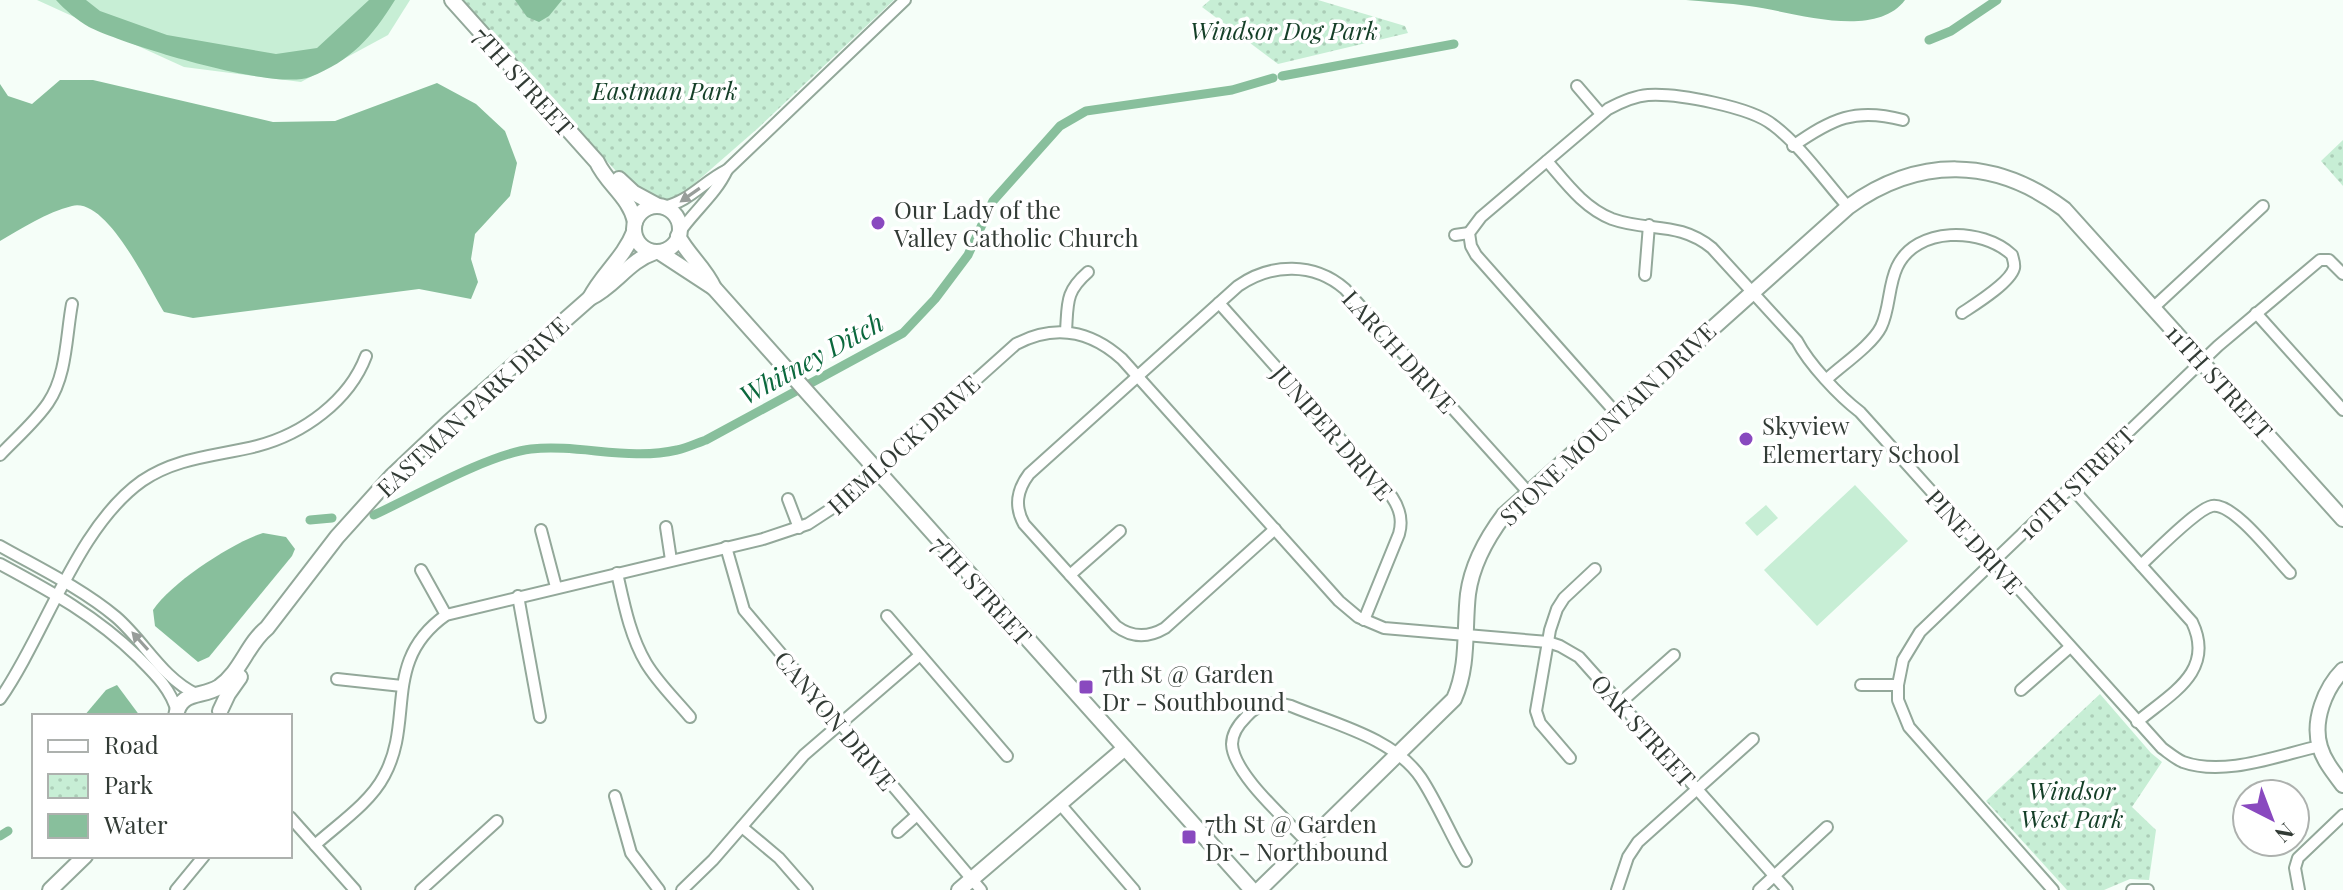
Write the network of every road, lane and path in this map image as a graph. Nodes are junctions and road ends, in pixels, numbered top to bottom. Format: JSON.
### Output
{"nodes":[{"id":1,"x":452,"y":0,"type":"edge"},
{"id":2,"x":905,"y":0,"type":"edge"},
{"id":3,"x":1577,"y":86,"type":"dead end"},
{"id":4,"x":1601,"y":114,"type":"junction"},
{"id":5,"x":1903,"y":120,"type":"dead end"},
{"id":6,"x":1793,"y":146,"type":"junction"},
{"id":7,"x":1547,"y":161,"type":"junction"},
{"id":8,"x":597,"y":162,"type":"junction"},
{"id":9,"x":727,"y":170,"type":"junction"},
{"id":10,"x":2263,"y":206,"type":"dead end"},
{"id":11,"x":660,"y":207,"type":"junction"},
{"id":12,"x":1848,"y":207,"type":"junction"},
{"id":13,"x":1649,"y":225,"type":"junction"},
{"id":14,"x":634,"y":227,"type":"junction"},
{"id":15,"x":1469,"y":233,"type":"junction"},
{"id":16,"x":678,"y":234,"type":"junction"},
{"id":17,"x":1455,"y":235,"type":"dead end"},
{"id":18,"x":2097,"y":243,"type":"joint"},
{"id":19,"x":2323,"y":245,"type":"dead end"},
{"id":20,"x":657,"y":252,"type":"junction"},
{"id":21,"x":2324,"y":259,"type":"junction"},
{"id":22,"x":1088,"y":272,"type":"dead end"},
{"id":23,"x":2343,"y":274,"type":"edge"},
{"id":24,"x":1645,"y":275,"type":"dead end"},
{"id":25,"x":714,"y":288,"type":"junction"},
{"id":26,"x":1752,"y":291,"type":"junction"},
{"id":27,"x":590,"y":298,"type":"junction"},
{"id":28,"x":1219,"y":303,"type":"junction"},
{"id":29,"x":72,"y":304,"type":"dead end"},
{"id":30,"x":2154,"y":307,"type":"junction"},
{"id":31,"x":1962,"y":313,"type":"dead end"},
{"id":32,"x":2256,"y":313,"type":"junction"},
{"id":33,"x":1066,"y":331,"type":"junction"},
{"id":34,"x":366,"y":356,"type":"dead end"},
{"id":35,"x":2202,"y":361,"type":"junction"},
{"id":36,"x":1138,"y":376,"type":"junction"},
{"id":37,"x":1827,"y":379,"type":"junction"},
{"id":38,"x":2343,"y":410,"type":"edge"},
{"id":39,"x":1616,"y":413,"type":"junction"},
{"id":40,"x":0,"y":455,"type":"edge"},
{"id":41,"x":875,"y":470,"type":"junction"},
{"id":42,"x":2071,"y":487,"type":"junction"},
{"id":43,"x":1528,"y":492,"type":"junction"},
{"id":44,"x":2220,"y":494,"type":"dead end"},
{"id":45,"x":788,"y":499,"type":"dead end"},
{"id":46,"x":2218,"y":506,"type":"junction"},
{"id":47,"x":2343,"y":519,"type":"edge"},
{"id":48,"x":666,"y":527,"type":"dead end"},
{"id":49,"x":799,"y":528,"type":"junction"},
{"id":50,"x":1275,"y":529,"type":"junction"},
{"id":51,"x":541,"y":530,"type":"dead end"},
{"id":52,"x":1120,"y":531,"type":"dead end"},
{"id":53,"x":0,"y":546,"type":"edge"},
{"id":54,"x":726,"y":547,"type":"junction"},
{"id":55,"x":671,"y":560,"type":"junction"},
{"id":56,"x":1994,"y":561,"type":"junction"},
{"id":57,"x":0,"y":564,"type":"edge"},
{"id":58,"x":2141,"y":565,"type":"junction"},
{"id":59,"x":1595,"y":569,"type":"dead end"},
{"id":60,"x":421,"y":570,"type":"dead end"},
{"id":61,"x":617,"y":573,"type":"junction"},
{"id":62,"x":2290,"y":573,"type":"dead end"},
{"id":63,"x":1070,"y":575,"type":"junction"},
{"id":64,"x":66,"y":583,"type":"junction"},
{"id":65,"x":556,"y":587,"type":"junction"},
{"id":66,"x":59,"y":596,"type":"junction"},
{"id":67,"x":518,"y":596,"type":"junction"},
{"id":68,"x":446,"y":615,"type":"junction"},
{"id":69,"x":887,"y":616,"type":"dead end"},
{"id":70,"x":1364,"y":620,"type":"junction"},
{"id":71,"x":267,"y":628,"type":"junction"},
{"id":72,"x":1465,"y":635,"type":"junction"},
{"id":73,"x":1548,"y":642,"type":"junction"},
{"id":74,"x":2070,"y":647,"type":"junction"},
{"id":75,"x":920,"y":655,"type":"junction"},
{"id":76,"x":1674,"y":655,"type":"dead end"},
{"id":77,"x":2343,"y":670,"type":"edge"},
{"id":78,"x":337,"y":679,"type":"dead end"},
{"id":79,"x":1861,"y":685,"type":"dead end"},
{"id":80,"x":1898,"y":685,"type":"junction"},
{"id":81,"x":402,"y":686,"type":"junction"},
{"id":82,"x":2021,"y":690,"type":"dead end"},
{"id":83,"x":199,"y":694,"type":"junction"},
{"id":84,"x":0,"y":699,"type":"edge"},
{"id":85,"x":1620,"y":703,"type":"junction"},
{"id":86,"x":176,"y":714,"type":"edge"},
{"id":87,"x":220,"y":714,"type":"edge"},
{"id":88,"x":540,"y":717,"type":"dead end"},
{"id":89,"x":690,"y":717,"type":"dead end"},
{"id":90,"x":2137,"y":722,"type":"junction"},
{"id":91,"x":840,"y":724,"type":"junction"},
{"id":92,"x":1753,"y":739,"type":"dead end"},
{"id":93,"x":2320,"y":746,"type":"junction"},
{"id":94,"x":1125,"y":748,"type":"junction"},
{"id":95,"x":1007,"y":756,"type":"dead end"},
{"id":96,"x":1398,"y":756,"type":"junction"},
{"id":97,"x":1570,"y":758,"type":"dead end"},
{"id":98,"x":2343,"y":785,"type":"edge"},
{"id":99,"x":1698,"y":790,"type":"junction"},
{"id":100,"x":615,"y":796,"type":"dead end"},
{"id":101,"x":1060,"y":804,"type":"junction"},
{"id":102,"x":917,"y":815,"type":"junction"},
{"id":103,"x":2343,"y":815,"type":"edge"},
{"id":104,"x":292,"y":819,"type":"edge"},
{"id":105,"x":497,"y":821,"type":"dead end"},
{"id":106,"x":742,"y":827,"type":"junction"},
{"id":107,"x":1827,"y":827,"type":"dead end"},
{"id":108,"x":898,"y":832,"type":"dead end"},
{"id":109,"x":1308,"y":843,"type":"junction"},
{"id":110,"x":315,"y":845,"type":"junction"},
{"id":111,"x":83,"y":858,"type":"edge"},
{"id":112,"x":203,"y":858,"type":"edge"},
{"id":113,"x":1466,"y":861,"type":"dead end"},
{"id":114,"x":1774,"y":876,"type":"junction"},
{"id":115,"x":977,"y":885,"type":"edge"},
{"id":116,"x":183,"y":887,"type":"edge"},
{"id":117,"x":50,"y":890,"type":"edge"},
{"id":118,"x":355,"y":890,"type":"edge"},
{"id":119,"x":421,"y":890,"type":"edge"},
{"id":120,"x":659,"y":890,"type":"edge"},
{"id":121,"x":682,"y":890,"type":"edge"},
{"id":122,"x":807,"y":890,"type":"edge"},
{"id":123,"x":959,"y":890,"type":"edge"},
{"id":124,"x":1134,"y":890,"type":"edge"},
{"id":125,"x":1252,"y":890,"type":"edge"},
{"id":126,"x":1259,"y":890,"type":"edge"},
{"id":127,"x":1617,"y":890,"type":"edge"},
{"id":128,"x":1759,"y":890,"type":"edge"},
{"id":129,"x":1787,"y":890,"type":"edge"},
{"id":130,"x":2053,"y":890,"type":"edge"},
{"id":131,"x":2132,"y":890,"type":"edge"},
{"id":132,"x":2148,"y":890,"type":"edge"},
{"id":133,"x":2299,"y":890,"type":"edge"}],
"edges":[{"from":1,"to":8,"type":"street","name":"7TH STREET"},
{"from":2,"to":9,"type":"street"},
{"from":3,"to":4,"type":"street"},
{"from":4,"to":6,"type":"street"},
{"from":4,"to":7,"type":"street"},
{"from":5,"to":6,"type":"street"},
{"from":6,"to":12,"type":"street"},
{"from":7,"to":13,"type":"street","name":"PINE DRIVE"},
{"from":7,"to":15,"type":"street"},
{"from":8,"to":11,"type":"street","name":"7TH STREET"},
{"from":8,"to":14,"type":"street","name":"7TH STREET"},
{"from":9,"to":11,"type":"street","one_way":true},
{"from":9,"to":16,"type":"street"},
{"from":10,"to":30,"type":"street"},
{"from":11,"to":14,"type":"street"},
{"from":11,"to":16,"type":"street"},
{"from":12,"to":18,"type":"street","name":"STONE MOUNTAIN DRIVE"},
{"from":12,"to":26,"type":"street","name":"STONE MOUNTAIN DRIVE"},
{"from":13,"to":24,"type":"street"},
{"from":13,"to":26,"type":"street","name":"PINE DRIVE"},
{"from":14,"to":20,"type":"street"},
{"from":14,"to":27,"type":"street","name":"EASTMAN PARK DRIVE"},
{"from":15,"to":17,"type":"street"},
{"from":15,"to":39,"type":"street"},
{"from":16,"to":20,"type":"street"},
{"from":16,"to":25,"type":"street","name":"7TH STREET"},
{"from":18,"to":30,"type":"street","name":"11TH STREET"},
{"from":19,"to":21,"type":"street"},
{"from":20,"to":25,"type":"street","name":"7TH STREET"},
{"from":20,"to":27,"type":"street","name":"EASTMAN PARK DRIVE"},
{"from":21,"to":23,"type":"street"},
{"from":21,"to":32,"type":"street","name":"10TH STREET"},
{"from":22,"to":33,"type":"street"},
{"from":25,"to":41,"type":"street","name":"7TH STREET"},
{"from":26,"to":37,"type":"street","name":"PINE DRIVE"},
{"from":26,"to":39,"type":"street","name":"STONE MOUNTAIN DRIVE"},
{"from":27,"to":71,"type":"street","name":"EASTMAN PARK DRIVE"},
{"from":28,"to":36,"type":"street","name":"LARCH DRIVE"},
{"from":28,"to":43,"type":"street","name":"LARCH DRIVE"},
{"from":28,"to":70,"type":"street","name":"JUNIPER DRIVE"},
{"from":29,"to":40,"type":"street"},
{"from":30,"to":35,"type":"street","name":"11TH STREET"},
{"from":31,"to":37,"type":"street"},
{"from":32,"to":35,"type":"street","name":"10TH STREET"},
{"from":32,"to":38,"type":"street"},
{"from":33,"to":36,"type":"street"},
{"from":33,"to":41,"type":"street","name":"HEMLOCK DRIVE"},
{"from":34,"to":64,"type":"street"},
{"from":35,"to":42,"type":"street","name":"10TH STREET"},
{"from":35,"to":47,"type":"street","name":"11TH STREET"},
{"from":36,"to":50,"type":"street"},
{"from":36,"to":63,"type":"street","name":"LARCH DRIVE"},
{"from":37,"to":56,"type":"street","name":"PINE DRIVE"},
{"from":39,"to":43,"type":"street","name":"STONE MOUNTAIN DRIVE"},
{"from":41,"to":49,"type":"street","name":"HEMLOCK DRIVE"},
{"from":41,"to":94,"type":"street","name":"7TH STREET"},
{"from":42,"to":56,"type":"street","name":"10TH STREET"},
{"from":42,"to":58,"type":"street"},
{"from":43,"to":72,"type":"street","name":"STONE MOUNTAIN DRIVE"},
{"from":44,"to":46,"type":"street"},
{"from":45,"to":49,"type":"street"},
{"from":46,"to":58,"type":"street"},
{"from":46,"to":62,"type":"street"},
{"from":48,"to":55,"type":"street"},
{"from":49,"to":54,"type":"street","name":"HEMLOCK DRIVE"},
{"from":50,"to":63,"type":"street","name":"LARCH DRIVE"},
{"from":50,"to":70,"type":"street"},
{"from":51,"to":65,"type":"street"},
{"from":52,"to":63,"type":"street"},
{"from":53,"to":64,"type":"street"},
{"from":54,"to":55,"type":"street","name":"HEMLOCK DRIVE"},
{"from":54,"to":91,"type":"street","name":"CANYON DRIVE"},
{"from":55,"to":61,"type":"street","name":"HEMLOCK DRIVE"},
{"from":56,"to":74,"type":"street","name":"PINE DRIVE"},
{"from":56,"to":80,"type":"street","name":"10TH STREET"},
{"from":57,"to":66,"type":"street"},
{"from":58,"to":90,"type":"street"},
{"from":59,"to":73,"type":"street"},
{"from":60,"to":68,"type":"street"},
{"from":61,"to":65,"type":"street","name":"HEMLOCK DRIVE"},
{"from":61,"to":89,"type":"street"},
{"from":64,"to":66,"type":"street"},
{"from":83,"to":64,"type":"street","one_way":true},
{"from":65,"to":67,"type":"street","name":"HEMLOCK DRIVE"},
{"from":66,"to":84,"type":"street"},
{"from":66,"to":86,"type":"street"},
{"from":67,"to":68,"type":"street","name":"HEMLOCK DRIVE"},
{"from":67,"to":88,"type":"street"},
{"from":68,"to":81,"type":"street","name":"HEMLOCK DRIVE"},
{"from":69,"to":75,"type":"street"},
{"from":70,"to":72,"type":"street"},
{"from":71,"to":83,"type":"street","name":"EASTMAN PARK DRIVE"},
{"from":71,"to":87,"type":"street","name":"EASTMAN PARK DRIVE"},
{"from":72,"to":73,"type":"street","name":"OAK STREET"},
{"from":72,"to":96,"type":"street","name":"STONE MOUNTAIN DRIVE"},
{"from":73,"to":85,"type":"street","name":"OAK STREET"},
{"from":73,"to":97,"type":"street"},
{"from":74,"to":82,"type":"street"},
{"from":74,"to":90,"type":"street","name":"PINE DRIVE"},
{"from":75,"to":91,"type":"street"},
{"from":75,"to":95,"type":"street"},
{"from":76,"to":85,"type":"street"},
{"from":77,"to":93,"type":"street"},
{"from":78,"to":81,"type":"street"},
{"from":79,"to":80,"type":"street"},
{"from":80,"to":130,"type":"street"},
{"from":81,"to":110,"type":"street","name":"HEMLOCK DRIVE"},
{"from":83,"to":86,"type":"street","name":"EASTMAN PARK DRIVE"},
{"from":83,"to":87,"type":"street"},
{"from":85,"to":99,"type":"street","name":"OAK STREET"},
{"from":90,"to":93,"type":"street","name":"PINE DRIVE"},
{"from":91,"to":102,"type":"street","name":"CANYON DRIVE"},
{"from":91,"to":106,"type":"street"},
{"from":92,"to":99,"type":"street"},
{"from":93,"to":98,"type":"street"},
{"from":94,"to":101,"type":"street"},
{"from":94,"to":125,"type":"street","name":"7TH STREET"},
{"from":96,"to":109,"type":"street","name":"STONE MOUNTAIN DRIVE"},
{"from":96,"to":109,"type":"street"},
{"from":96,"to":113,"type":"street"},
{"from":99,"to":114,"type":"street","name":"OAK STREET"},
{"from":99,"to":127,"type":"street"},
{"from":100,"to":120,"type":"street"},
{"from":101,"to":115,"type":"street"},
{"from":101,"to":124,"type":"street"},
{"from":102,"to":108,"type":"street"},
{"from":102,"to":115,"type":"street","name":"CANYON DRIVE"},
{"from":103,"to":133,"type":"street"},
{"from":104,"to":110,"type":"street"},
{"from":105,"to":119,"type":"street"},
{"from":106,"to":121,"type":"street"},
{"from":106,"to":122,"type":"street"},
{"from":107,"to":114,"type":"street"},
{"from":109,"to":126,"type":"street","name":"STONE MOUNTAIN DRIVE"},
{"from":110,"to":118,"type":"street"},
{"from":111,"to":117,"type":"street"},
{"from":112,"to":116,"type":"street"},
{"from":114,"to":128,"type":"street"},
{"from":114,"to":129,"type":"street","name":"OAK STREET"},
{"from":115,"to":123,"type":"street"},
{"from":131,"to":132,"type":"street"}]}
